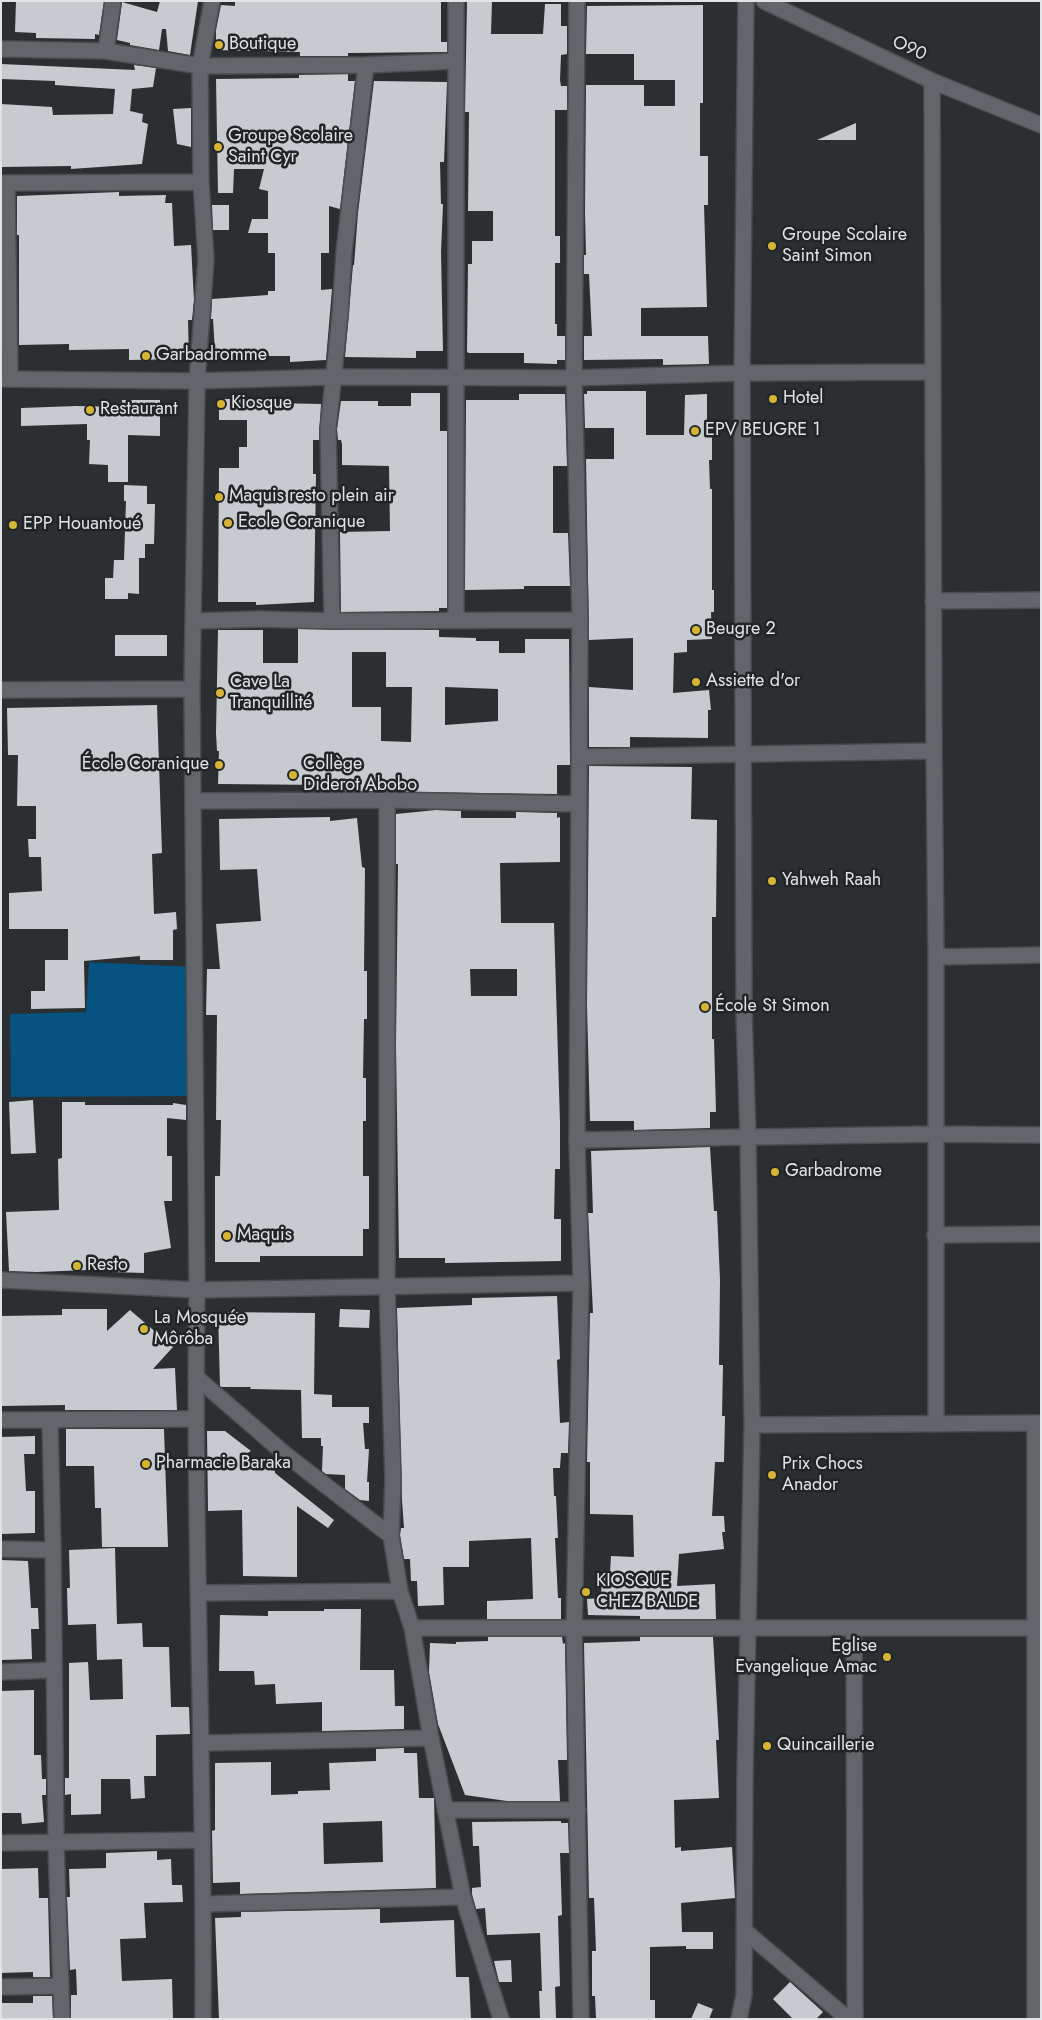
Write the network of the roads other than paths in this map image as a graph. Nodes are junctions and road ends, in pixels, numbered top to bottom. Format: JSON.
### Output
{"nodes":[{"id":1,"x":113,"y":1,"type":"edge"},
{"id":2,"x":212,"y":1,"type":"edge"},
{"id":3,"x":456,"y":1,"type":"edge"},
{"id":4,"x":577,"y":1,"type":"edge"},
{"id":5,"x":746,"y":1,"type":"edge"},
{"id":6,"x":764,"y":1,"type":"edge"},
{"id":7,"x":1,"y":49,"type":"edge"},
{"id":8,"x":106,"y":52,"type":"junction"},
{"id":9,"x":456,"y":61,"type":"junction"},
{"id":10,"x":366,"y":65,"type":"junction"},
{"id":11,"x":200,"y":66,"type":"junction"},
{"id":12,"x":932,"y":81,"type":"junction"},
{"id":13,"x":1041,"y":125,"type":"edge"},
{"id":14,"x":201,"y":182,"type":"junction"},
{"id":15,"x":4,"y":183,"type":"edge"},
{"id":16,"x":933,"y":372,"type":"junction"},
{"id":17,"x":742,"y":373,"type":"junction"},
{"id":18,"x":334,"y":376,"type":"junction"},
{"id":19,"x":455,"y":377,"type":"junction"},
{"id":20,"x":574,"y":378,"type":"junction"},
{"id":21,"x":6,"y":379,"type":"edge"},
{"id":22,"x":197,"y":381,"type":"junction"},
{"id":23,"x":1041,"y":600,"type":"edge"},
{"id":24,"x":933,"y":602,"type":"junction"},
{"id":25,"x":456,"y":620,"type":"junction"},
{"id":26,"x":580,"y":620,"type":"junction"},
{"id":27,"x":193,"y":621,"type":"junction"},
{"id":28,"x":332,"y":621,"type":"junction"},
{"id":29,"x":192,"y":689,"type":"junction"},
{"id":30,"x":1,"y":690,"type":"edge"},
{"id":31,"x":934,"y":751,"type":"junction"},
{"id":32,"x":744,"y":753,"type":"junction"},
{"id":33,"x":579,"y":757,"type":"junction"},
{"id":34,"x":387,"y":800,"type":"junction"},
{"id":35,"x":193,"y":801,"type":"junction"},
{"id":36,"x":579,"y":804,"type":"junction"},
{"id":37,"x":1041,"y":955,"type":"edge"},
{"id":38,"x":936,"y":957,"type":"junction"},
{"id":39,"x":935,"y":1134,"type":"junction"},
{"id":40,"x":1041,"y":1135,"type":"edge"},
{"id":41,"x":748,"y":1136,"type":"junction"},
{"id":42,"x":577,"y":1140,"type":"junction"},
{"id":43,"x":1041,"y":1234,"type":"edge"},
{"id":44,"x":935,"y":1235,"type":"junction"},
{"id":45,"x":1,"y":1280,"type":"edge"},
{"id":46,"x":581,"y":1283,"type":"junction"},
{"id":47,"x":387,"y":1286,"type":"junction"},
{"id":48,"x":197,"y":1290,"type":"junction"},
{"id":49,"x":196,"y":1377,"type":"junction"},
{"id":50,"x":195,"y":1419,"type":"junction"},
{"id":51,"x":1,"y":1420,"type":"edge"},
{"id":52,"x":50,"y":1420,"type":"junction"},
{"id":53,"x":1038,"y":1423,"type":"edge"},
{"id":54,"x":936,"y":1424,"type":"junction"},
{"id":55,"x":752,"y":1425,"type":"junction"},
{"id":56,"x":391,"y":1536,"type":"junction"},
{"id":57,"x":1,"y":1549,"type":"edge"},
{"id":58,"x":53,"y":1550,"type":"junction"},
{"id":59,"x":400,"y":1591,"type":"junction"},
{"id":60,"x":199,"y":1593,"type":"junction"},
{"id":61,"x":412,"y":1628,"type":"junction"},
{"id":62,"x":854,"y":1628,"type":"junction"},
{"id":63,"x":1035,"y":1628,"type":"junction"},
{"id":64,"x":574,"y":1629,"type":"junction"},
{"id":65,"x":748,"y":1629,"type":"junction"},
{"id":66,"x":53,"y":1670,"type":"junction"},
{"id":67,"x":1,"y":1672,"type":"edge"},
{"id":68,"x":431,"y":1738,"type":"junction"},
{"id":69,"x":202,"y":1743,"type":"junction"},
{"id":70,"x":445,"y":1810,"type":"junction"},
{"id":71,"x":578,"y":1810,"type":"junction"},
{"id":72,"x":202,"y":1840,"type":"junction"},
{"id":73,"x":1,"y":1843,"type":"edge"},
{"id":74,"x":56,"y":1844,"type":"junction"},
{"id":75,"x":1038,"y":1856,"type":"edge"},
{"id":76,"x":463,"y":1897,"type":"junction"},
{"id":77,"x":204,"y":1904,"type":"junction"},
{"id":78,"x":745,"y":1931,"type":"junction"},
{"id":79,"x":61,"y":1986,"type":"junction"},
{"id":80,"x":1,"y":1987,"type":"edge"},
{"id":81,"x":62,"y":2019,"type":"edge"},
{"id":82,"x":204,"y":2019,"type":"edge"},
{"id":83,"x":500,"y":2019,"type":"edge"},
{"id":84,"x":582,"y":2019,"type":"edge"},
{"id":85,"x":739,"y":2019,"type":"edge"},
{"id":86,"x":848,"y":2019,"type":"edge"},
{"id":87,"x":855,"y":2019,"type":"edge"},
{"id":88,"x":1035,"y":2019,"type":"edge"}],
"edges":[{"from":1,"to":8,"type":"street"},
{"from":2,"to":11,"type":"street"},
{"from":3,"to":9,"type":"street"},
{"from":4,"to":20,"type":"street"},
{"from":5,"to":17,"type":"street"},
{"from":6,"to":12,"type":"street","name":"O90"},
{"from":7,"to":8,"type":"street"},
{"from":8,"to":11,"type":"street"},
{"from":9,"to":10,"type":"street"},
{"from":9,"to":19,"type":"street"},
{"from":10,"to":11,"type":"street"},
{"from":10,"to":18,"type":"street"},
{"from":11,"to":14,"type":"street"},
{"from":12,"to":13,"type":"street","name":"O90"},
{"from":12,"to":16,"type":"street"},
{"from":14,"to":15,"type":"street"},
{"from":14,"to":22,"type":"street"},
{"from":15,"to":21,"type":"street"},
{"from":16,"to":17,"type":"street"},
{"from":16,"to":24,"type":"street"},
{"from":17,"to":20,"type":"street"},
{"from":17,"to":32,"type":"street"},
{"from":18,"to":19,"type":"street"},
{"from":18,"to":22,"type":"street"},
{"from":18,"to":28,"type":"street"},
{"from":19,"to":20,"type":"street"},
{"from":19,"to":25,"type":"street"},
{"from":20,"to":26,"type":"street"},
{"from":21,"to":22,"type":"street"},
{"from":22,"to":27,"type":"street"},
{"from":23,"to":24,"type":"street"},
{"from":24,"to":31,"type":"street"},
{"from":25,"to":26,"type":"street"},
{"from":25,"to":28,"type":"street"},
{"from":26,"to":33,"type":"street"},
{"from":27,"to":28,"type":"street"},
{"from":27,"to":29,"type":"street"},
{"from":29,"to":30,"type":"street"},
{"from":29,"to":35,"type":"street"},
{"from":31,"to":32,"type":"street"},
{"from":31,"to":38,"type":"street"},
{"from":32,"to":33,"type":"street"},
{"from":32,"to":41,"type":"street"},
{"from":33,"to":36,"type":"street"},
{"from":34,"to":35,"type":"street"},
{"from":34,"to":36,"type":"street"},
{"from":34,"to":47,"type":"street"},
{"from":35,"to":48,"type":"street"},
{"from":36,"to":42,"type":"street"},
{"from":37,"to":38,"type":"street"},
{"from":38,"to":39,"type":"street"},
{"from":39,"to":40,"type":"street"},
{"from":39,"to":41,"type":"street"},
{"from":39,"to":44,"type":"street"},
{"from":41,"to":42,"type":"street"},
{"from":41,"to":55,"type":"street"},
{"from":42,"to":46,"type":"street"},
{"from":43,"to":44,"type":"street"},
{"from":44,"to":54,"type":"street"},
{"from":45,"to":48,"type":"street"},
{"from":46,"to":47,"type":"street"},
{"from":46,"to":64,"type":"street"},
{"from":47,"to":48,"type":"street"},
{"from":47,"to":56,"type":"street"},
{"from":48,"to":49,"type":"street"},
{"from":49,"to":50,"type":"street"},
{"from":49,"to":56,"type":"street"},
{"from":50,"to":52,"type":"street"},
{"from":50,"to":60,"type":"street"},
{"from":51,"to":52,"type":"street"},
{"from":52,"to":58,"type":"street"},
{"from":53,"to":54,"type":"street"},
{"from":53,"to":63,"type":"street"},
{"from":54,"to":55,"type":"street"},
{"from":55,"to":65,"type":"street"},
{"from":56,"to":59,"type":"street"},
{"from":57,"to":58,"type":"street"},
{"from":58,"to":66,"type":"street"},
{"from":59,"to":60,"type":"street"},
{"from":59,"to":61,"type":"street"},
{"from":60,"to":69,"type":"street"},
{"from":61,"to":64,"type":"street"},
{"from":61,"to":68,"type":"street"},
{"from":62,"to":63,"type":"street"},
{"from":62,"to":65,"type":"street"},
{"from":62,"to":87,"type":"street"},
{"from":63,"to":75,"type":"street"},
{"from":64,"to":65,"type":"street"},
{"from":64,"to":71,"type":"street"},
{"from":65,"to":78,"type":"street"},
{"from":66,"to":67,"type":"street"},
{"from":66,"to":74,"type":"street"},
{"from":68,"to":69,"type":"street"},
{"from":68,"to":70,"type":"street"},
{"from":69,"to":72,"type":"street"},
{"from":70,"to":71,"type":"street"},
{"from":70,"to":76,"type":"street"},
{"from":71,"to":84,"type":"street"},
{"from":72,"to":74,"type":"street"},
{"from":72,"to":77,"type":"street"},
{"from":73,"to":74,"type":"street"},
{"from":74,"to":79,"type":"street"},
{"from":75,"to":88,"type":"street"},
{"from":76,"to":77,"type":"street"},
{"from":76,"to":83,"type":"street"},
{"from":77,"to":82,"type":"street"},
{"from":78,"to":85,"type":"street"},
{"from":78,"to":86,"type":"street"},
{"from":79,"to":80,"type":"street"},
{"from":79,"to":81,"type":"street"}]}
